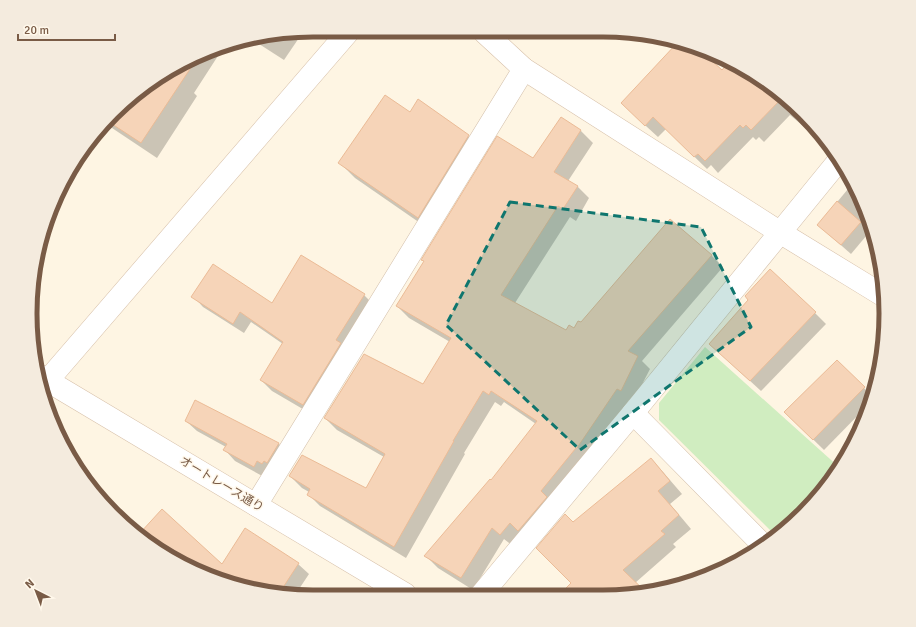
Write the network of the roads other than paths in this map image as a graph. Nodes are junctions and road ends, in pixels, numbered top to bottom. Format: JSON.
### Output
{"nodes":[{"id":1,"x":344,"y":37,"type":"edge"},
{"id":2,"x":489,"y":37,"type":"edge"},
{"id":3,"x":524,"y":69,"type":"junction"},
{"id":4,"x":835,"y":165,"type":"edge"},
{"id":5,"x":781,"y":233,"type":"junction"},
{"id":6,"x":878,"y":292,"type":"edge"},
{"id":7,"x":44,"y":378,"type":"edge"},
{"id":8,"x":46,"y":383,"type":"edge"},
{"id":9,"x":633,"y":413,"type":"junction"},
{"id":10,"x":256,"y":505,"type":"junction"},
{"id":11,"x":759,"y":541,"type":"edge"},
{"id":12,"x":398,"y":590,"type":"edge"},
{"id":13,"x":485,"y":590,"type":"edge"}],
"edges":[{"from":1,"to":7,"type":"street"},
{"from":2,"to":3,"type":"street"},
{"from":3,"to":5,"type":"street"},
{"from":3,"to":10,"type":"street"},
{"from":4,"to":5,"type":"street"},
{"from":5,"to":6,"type":"street"},
{"from":5,"to":9,"type":"street"},
{"from":8,"to":10,"type":"street","name":"オートレース通り"},
{"from":9,"to":11,"type":"street"},
{"from":9,"to":13,"type":"street"},
{"from":10,"to":12,"type":"street","name":"オートレース通り"}]}
